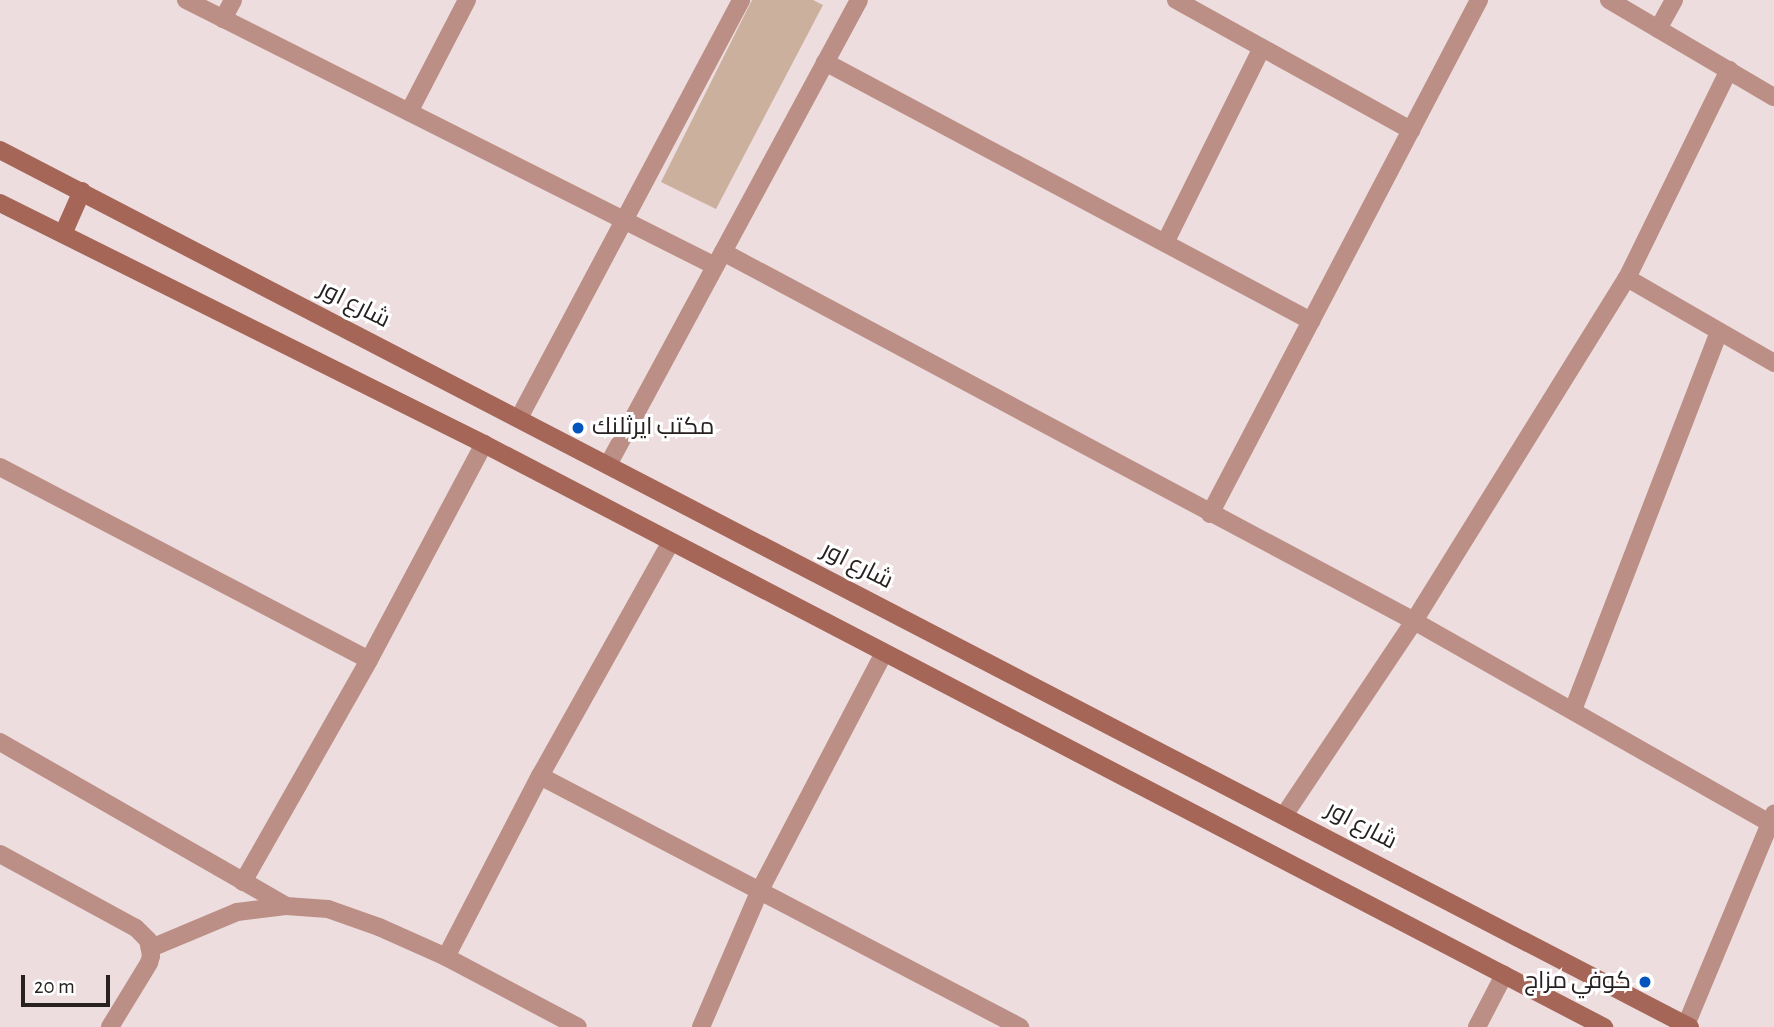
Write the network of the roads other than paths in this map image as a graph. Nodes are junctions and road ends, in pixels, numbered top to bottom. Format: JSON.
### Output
{"nodes":[{"id":1,"x":186,"y":0,"type":"edge"},
{"id":2,"x":233,"y":0,"type":"edge"},
{"id":3,"x":467,"y":0,"type":"edge"},
{"id":4,"x":741,"y":0,"type":"edge"},
{"id":5,"x":859,"y":0,"type":"edge"},
{"id":6,"x":1176,"y":0,"type":"edge"},
{"id":7,"x":1479,"y":0,"type":"edge"},
{"id":8,"x":1609,"y":0,"type":"edge"},
{"id":9,"x":1674,"y":0,"type":"edge"},
{"id":10,"x":223,"y":19,"type":"junction"},
{"id":11,"x":1658,"y":29,"type":"junction"},
{"id":12,"x":1262,"y":48,"type":"junction"},
{"id":13,"x":825,"y":62,"type":"junction"},
{"id":14,"x":1729,"y":71,"type":"junction"},
{"id":15,"x":1774,"y":97,"type":"edge"},
{"id":16,"x":409,"y":111,"type":"junction"},
{"id":17,"x":1411,"y":130,"type":"junction"},
{"id":18,"x":0,"y":150,"type":"edge"},
{"id":19,"x":82,"y":191,"type":"junction"},
{"id":20,"x":0,"y":203,"type":"edge"},
{"id":21,"x":625,"y":219,"type":"junction"},
{"id":22,"x":63,"y":234,"type":"junction"},
{"id":23,"x":1166,"y":243,"type":"junction"},
{"id":24,"x":719,"y":259,"type":"junction"},
{"id":25,"x":1627,"y":278,"type":"junction"},
{"id":26,"x":1311,"y":321,"type":"junction"},
{"id":27,"x":1719,"y":332,"type":"junction"},
{"id":28,"x":1774,"y":363,"type":"edge"},
{"id":29,"x":519,"y":418,"type":"junction"},
{"id":30,"x":484,"y":444,"type":"junction"},
{"id":31,"x":608,"y":465,"type":"junction"},
{"id":32,"x":0,"y":467,"type":"edge"},
{"id":33,"x":1210,"y":514,"type":"junction"},
{"id":34,"x":671,"y":542,"type":"junction"},
{"id":35,"x":1414,"y":621,"type":"junction"},
{"id":36,"x":884,"y":653,"type":"junction"},
{"id":37,"x":369,"y":660,"type":"junction"},
{"id":38,"x":1573,"y":710,"type":"junction"},
{"id":39,"x":0,"y":742,"type":"edge"},
{"id":40,"x":540,"y":776,"type":"junction"},
{"id":41,"x":1285,"y":814,"type":"junction"},
{"id":42,"x":1772,"y":818,"type":"edge"},
{"id":43,"x":0,"y":854,"type":"edge"},
{"id":44,"x":243,"y":882,"type":"junction"},
{"id":45,"x":760,"y":890,"type":"junction"},
{"id":46,"x":286,"y":906,"type":"junction"},
{"id":47,"x":151,"y":948,"type":"junction"},
{"id":48,"x":446,"y":957,"type":"junction"},
{"id":49,"x":1504,"y":975,"type":"junction"},
{"id":50,"x":1688,"y":1026,"type":"edge"},
{"id":51,"x":110,"y":1027,"type":"edge"},
{"id":52,"x":579,"y":1027,"type":"edge"},
{"id":53,"x":701,"y":1027,"type":"edge"},
{"id":54,"x":1020,"y":1027,"type":"edge"},
{"id":55,"x":1477,"y":1027,"type":"edge"},
{"id":56,"x":1604,"y":1027,"type":"edge"}],
"edges":[{"from":1,"to":10,"type":"street"},
{"from":2,"to":10,"type":"street"},
{"from":3,"to":16,"type":"street"},
{"from":4,"to":21,"type":"street"},
{"from":5,"to":13,"type":"street"},
{"from":6,"to":12,"type":"street"},
{"from":7,"to":17,"type":"street"},
{"from":8,"to":11,"type":"street"},
{"from":9,"to":11,"type":"street"},
{"from":10,"to":16,"type":"street"},
{"from":11,"to":14,"type":"street"},
{"from":12,"to":17,"type":"street"},
{"from":12,"to":23,"type":"street"},
{"from":13,"to":23,"type":"street"},
{"from":13,"to":24,"type":"street"},
{"from":14,"to":15,"type":"street"},
{"from":14,"to":25,"type":"street"},
{"from":16,"to":21,"type":"street"},
{"from":17,"to":26,"type":"street"},
{"from":18,"to":19,"type":"street","name":"شارع اور"},
{"from":19,"to":22,"type":"street"},
{"from":19,"to":29,"type":"street","name":"شارع اور"},
{"from":20,"to":22,"type":"street"},
{"from":21,"to":24,"type":"street"},
{"from":21,"to":29,"type":"street"},
{"from":22,"to":30,"type":"street"},
{"from":23,"to":26,"type":"street"},
{"from":24,"to":31,"type":"street"},
{"from":24,"to":33,"type":"street"},
{"from":25,"to":27,"type":"street"},
{"from":25,"to":35,"type":"street"},
{"from":26,"to":33,"type":"street"},
{"from":27,"to":28,"type":"street"},
{"from":27,"to":38,"type":"street"},
{"from":29,"to":31,"type":"street","name":"شارع اور"},
{"from":30,"to":34,"type":"street"},
{"from":30,"to":37,"type":"street"},
{"from":31,"to":41,"type":"street","name":"شارع اور"},
{"from":32,"to":37,"type":"street"},
{"from":33,"to":35,"type":"street"},
{"from":34,"to":36,"type":"street"},
{"from":34,"to":40,"type":"street"},
{"from":35,"to":38,"type":"street"},
{"from":35,"to":41,"type":"street"},
{"from":36,"to":45,"type":"street"},
{"from":36,"to":49,"type":"street"},
{"from":37,"to":44,"type":"street"},
{"from":38,"to":42,"type":"street"},
{"from":39,"to":44,"type":"street"},
{"from":40,"to":45,"type":"street"},
{"from":40,"to":48,"type":"street"},
{"from":41,"to":50,"type":"street","name":"شارع اور"},
{"from":42,"to":50,"type":"street"},
{"from":43,"to":47,"type":"street"},
{"from":44,"to":46,"type":"street"},
{"from":45,"to":53,"type":"street"},
{"from":45,"to":54,"type":"street"},
{"from":46,"to":47,"type":"street"},
{"from":46,"to":48,"type":"street"},
{"from":47,"to":51,"type":"street"},
{"from":48,"to":52,"type":"street"},
{"from":49,"to":55,"type":"street"},
{"from":49,"to":56,"type":"street"}]}
